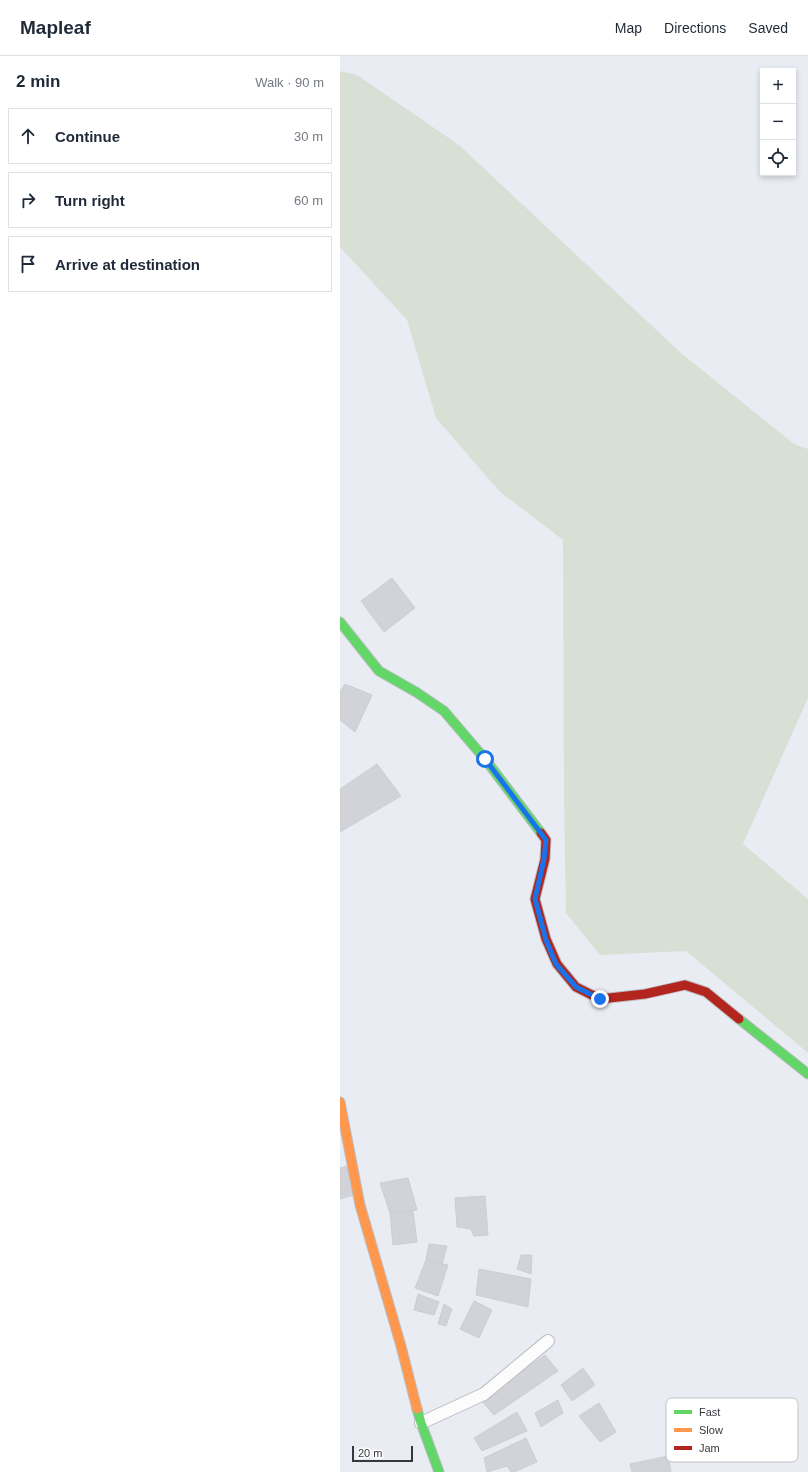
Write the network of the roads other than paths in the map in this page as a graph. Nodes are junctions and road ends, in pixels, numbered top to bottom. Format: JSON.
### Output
{"nodes":[{"id":1,"x":340,"y":622,"type":"edge"},
{"id":2,"x":808,"y":1074,"type":"edge"},
{"id":3,"x":340,"y":1102,"type":"edge"},
{"id":4,"x":548,"y":1341,"type":"dead end"},
{"id":5,"x":421,"y":1423,"type":"junction"},
{"id":6,"x":439,"y":1472,"type":"edge"}],
"edges":[{"from":1,"to":2,"type":"street"},
{"from":3,"to":5,"type":"street"},
{"from":4,"to":5,"type":"lane"},
{"from":5,"to":6,"type":"street"}]}
